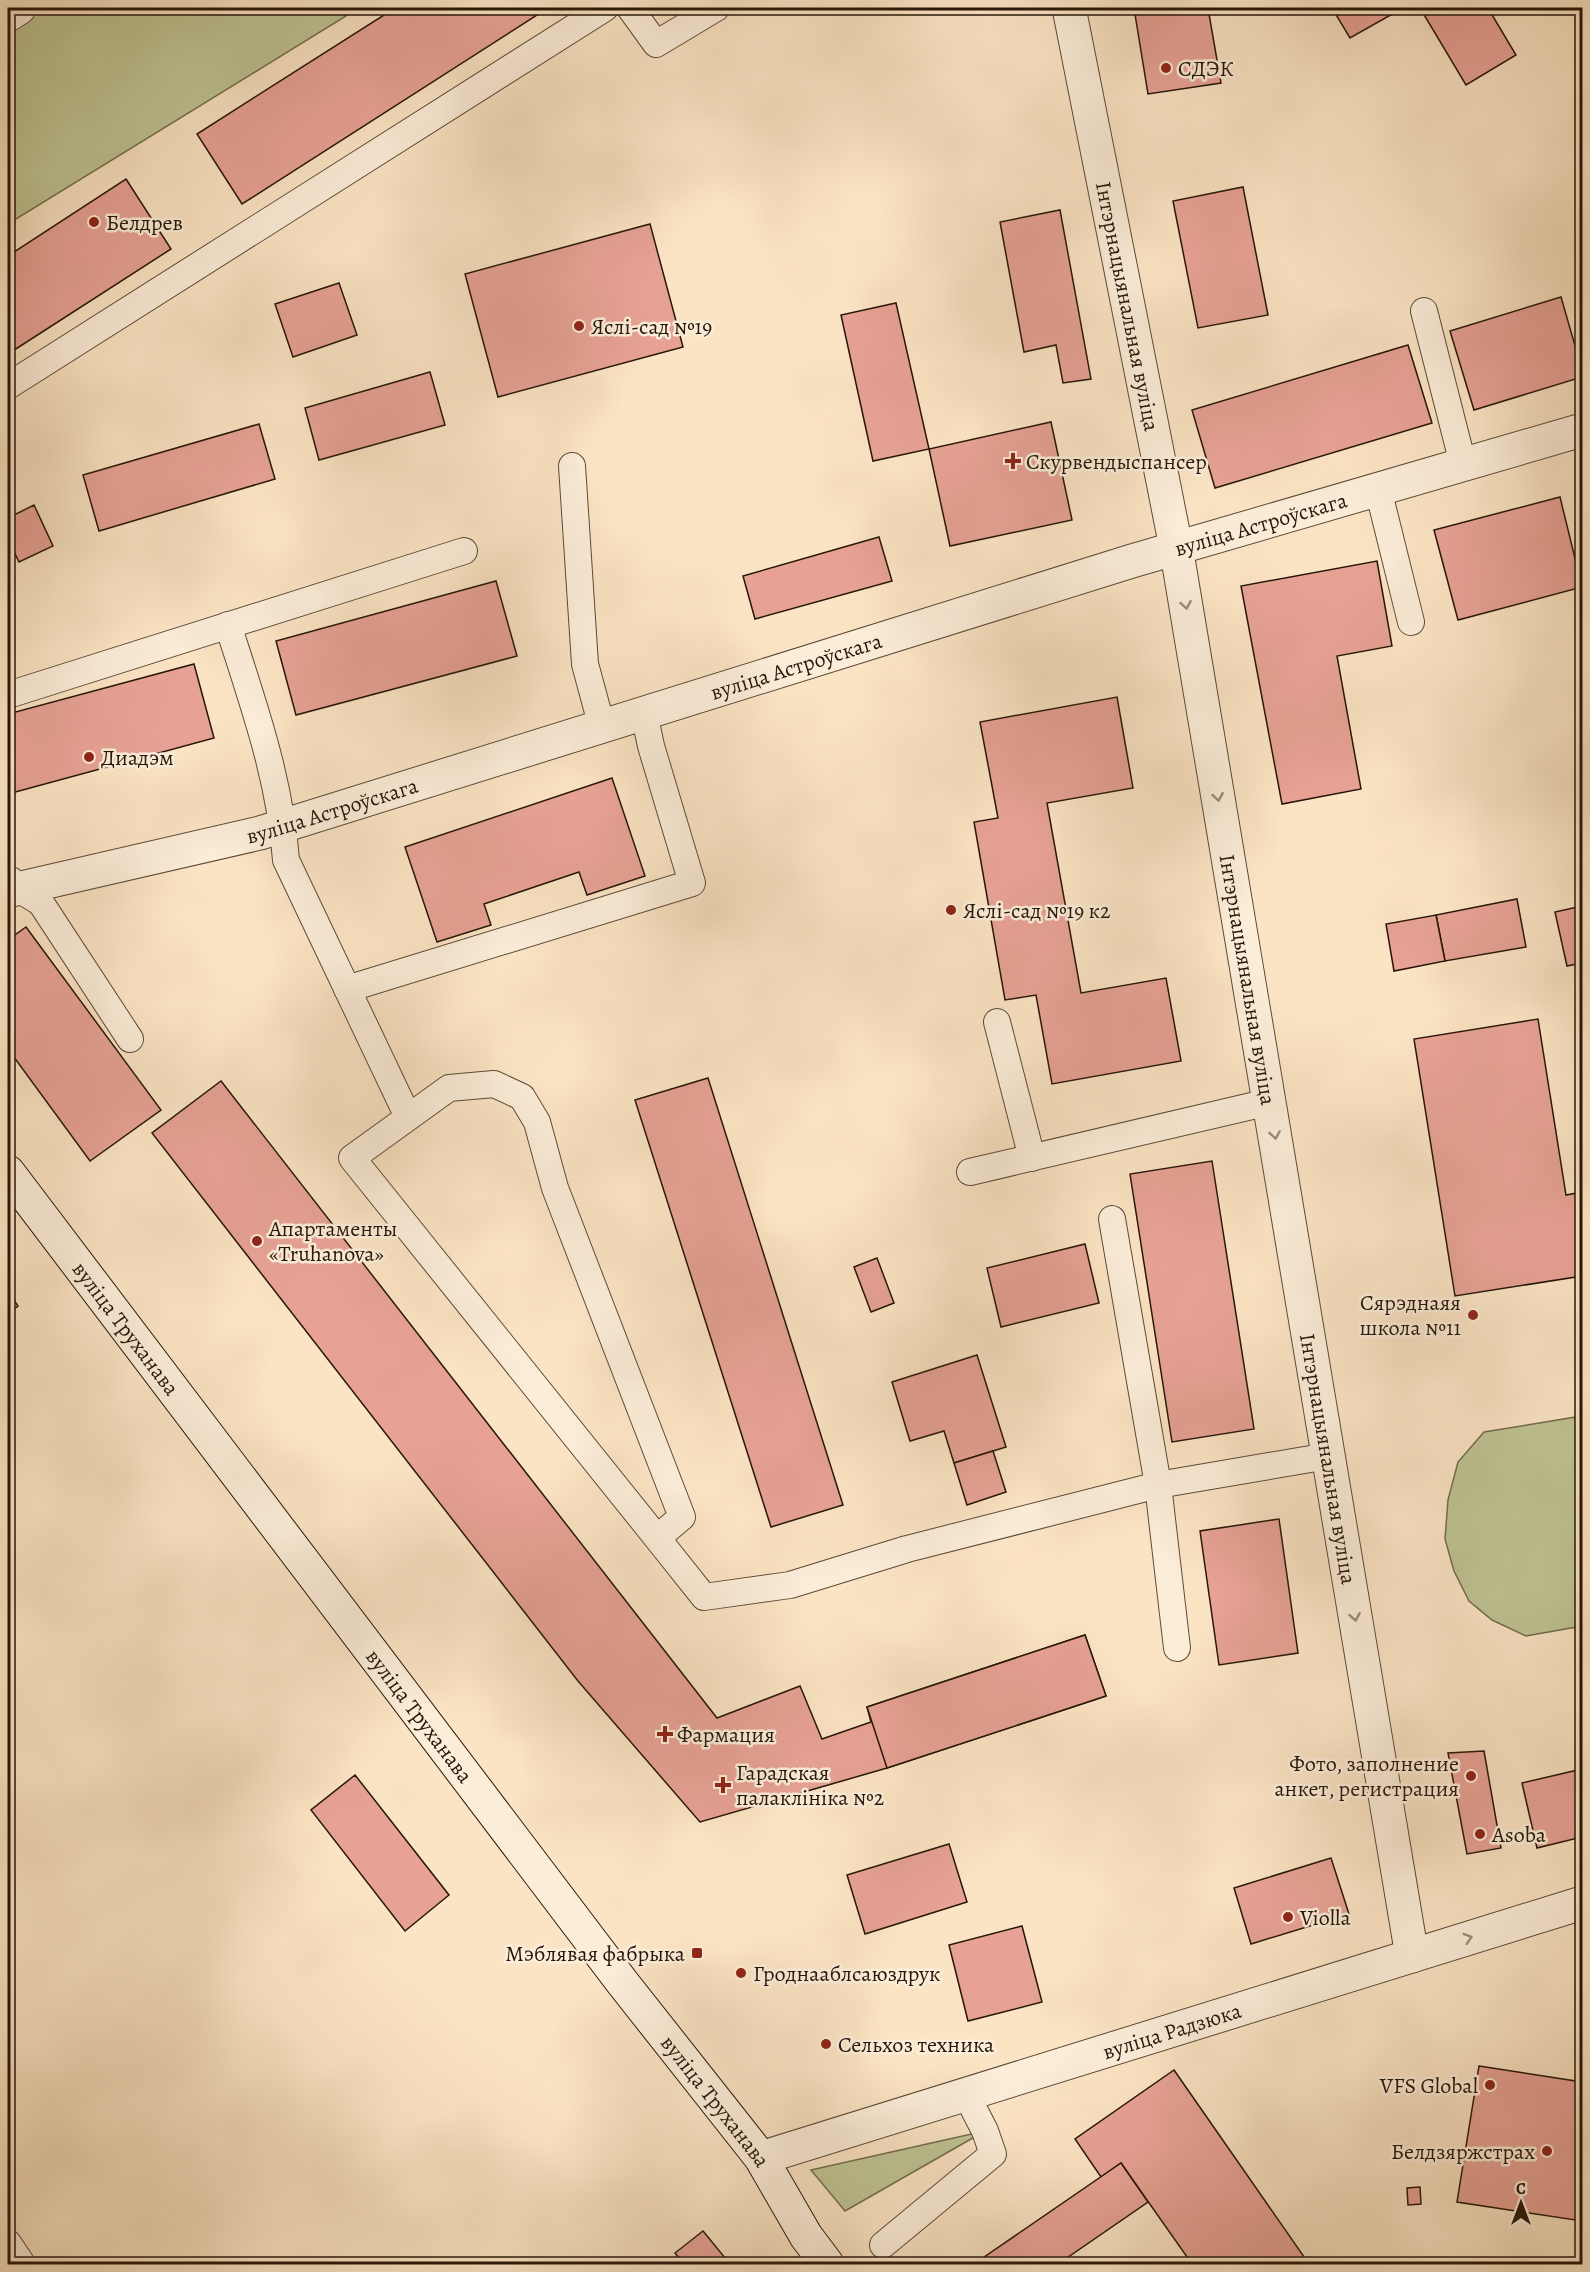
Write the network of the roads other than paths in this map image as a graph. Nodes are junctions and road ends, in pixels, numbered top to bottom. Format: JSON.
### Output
{"nodes":[{"id":1,"x":19,"y":8,"type":"edge"},
{"id":2,"x":605,"y":8,"type":"edge"},
{"id":3,"x":630,"y":8,"type":"edge"},
{"id":4,"x":716,"y":8,"type":"edge"},
{"id":5,"x":1069,"y":8,"type":"edge"},
{"id":6,"x":8,"y":15,"type":"edge"},
{"id":7,"x":1424,"y":311,"type":"dead end"},
{"id":8,"x":8,"y":386,"type":"edge"},
{"id":9,"x":1582,"y":433,"type":"edge"},
{"id":10,"x":1463,"y":464,"type":"junction"},
{"id":11,"x":572,"y":466,"type":"dead end"},
{"id":12,"x":1378,"y":489,"type":"junction"},
{"id":13,"x":1176,"y":547,"type":"junction"},
{"id":14,"x":464,"y":551,"type":"dead end"},
{"id":15,"x":1411,"y":622,"type":"dead end"},
{"id":16,"x":228,"y":625,"type":"junction"},
{"id":17,"x":8,"y":695,"type":"edge"},
{"id":18,"x":644,"y":713,"type":"junction"},
{"id":19,"x":602,"y":727,"type":"junction"},
{"id":20,"x":284,"y":826,"type":"junction"},
{"id":21,"x":11,"y":885,"type":"edge"},
{"id":22,"x":347,"y":989,"type":"junction"},
{"id":23,"x":997,"y":1022,"type":"dead end"},
{"id":24,"x":130,"y":1039,"type":"dead end"},
{"id":25,"x":1269,"y":1102,"type":"junction"},
{"id":26,"x":408,"y":1117,"type":"junction"},
{"id":27,"x":1032,"y":1158,"type":"junction"},
{"id":28,"x":8,"y":1172,"type":"edge"},
{"id":29,"x":970,"y":1172,"type":"dead end"},
{"id":30,"x":1112,"y":1220,"type":"dead end"},
{"id":31,"x":1328,"y":1456,"type":"junction"},
{"id":32,"x":1158,"y":1485,"type":"junction"},
{"id":33,"x":657,"y":1538,"type":"junction"},
{"id":34,"x":1177,"y":1648,"type":"dead end"},
{"id":35,"x":1582,"y":1903,"type":"edge"},
{"id":36,"x":1412,"y":1956,"type":"junction"},
{"id":37,"x":966,"y":2094,"type":"junction"},
{"id":38,"x":761,"y":2158,"type":"junction"},
{"id":39,"x":8,"y":2243,"type":"edge"},
{"id":40,"x":883,"y":2245,"type":"dead end"},
{"id":41,"x":22,"y":2265,"type":"edge"},
{"id":42,"x":827,"y":2265,"type":"edge"}],
"edges":[{"from":1,"to":6,"type":"street"},
{"from":2,"to":8,"type":"lane"},
{"from":3,"to":4,"type":"lane"},
{"from":5,"to":13,"type":"street","name":"Інтэрнацыянальная вуліца"},
{"from":7,"to":10,"type":"lane"},
{"from":9,"to":10,"type":"street","name":"вуліца Астроўскага"},
{"from":10,"to":12,"type":"street","name":"вуліца Астроўскага"},
{"from":11,"to":19,"type":"lane"},
{"from":12,"to":13,"type":"street","name":"вуліца Астроўскага"},
{"from":12,"to":15,"type":"lane"},
{"from":13,"to":18,"type":"street","name":"вуліца Астроўскага"},
{"from":13,"to":25,"type":"street","name":"Інтэрнацыянальная вуліца","one_way":true},
{"from":14,"to":16,"type":"lane"},
{"from":16,"to":17,"type":"lane"},
{"from":16,"to":20,"type":"lane"},
{"from":18,"to":19,"type":"street","name":"вуліца Астроўскага"},
{"from":18,"to":22,"type":"lane"},
{"from":19,"to":20,"type":"street","name":"вуліца Астроўскага"},
{"from":20,"to":21,"type":"street","name":"вуліца Астроўскага"},
{"from":20,"to":22,"type":"lane"},
{"from":21,"to":24,"type":"lane"},
{"from":22,"to":26,"type":"lane"},
{"from":23,"to":27,"type":"lane"},
{"from":25,"to":27,"type":"lane"},
{"from":25,"to":31,"type":"street","name":"Інтэрнацыянальная вуліца","one_way":true},
{"from":26,"to":33,"type":"lane"},
{"from":26,"to":33,"type":"lane"},
{"from":27,"to":29,"type":"lane"},
{"from":28,"to":38,"type":"street","name":"вуліца Труханава"},
{"from":30,"to":32,"type":"lane"},
{"from":31,"to":32,"type":"lane"},
{"from":31,"to":36,"type":"street","name":"Інтэрнацыянальная вуліца","one_way":true},
{"from":32,"to":33,"type":"lane"},
{"from":32,"to":34,"type":"lane"},
{"from":36,"to":35,"type":"street","name":"вуліца Радзюка","one_way":true},
{"from":36,"to":37,"type":"street","name":"вуліца Радзюка"},
{"from":37,"to":38,"type":"street","name":"вуліца Радзюка"},
{"from":37,"to":40,"type":"lane"},
{"from":38,"to":42,"type":"street","name":"вуліца Труханава"},
{"from":39,"to":41,"type":"lane"}]}
